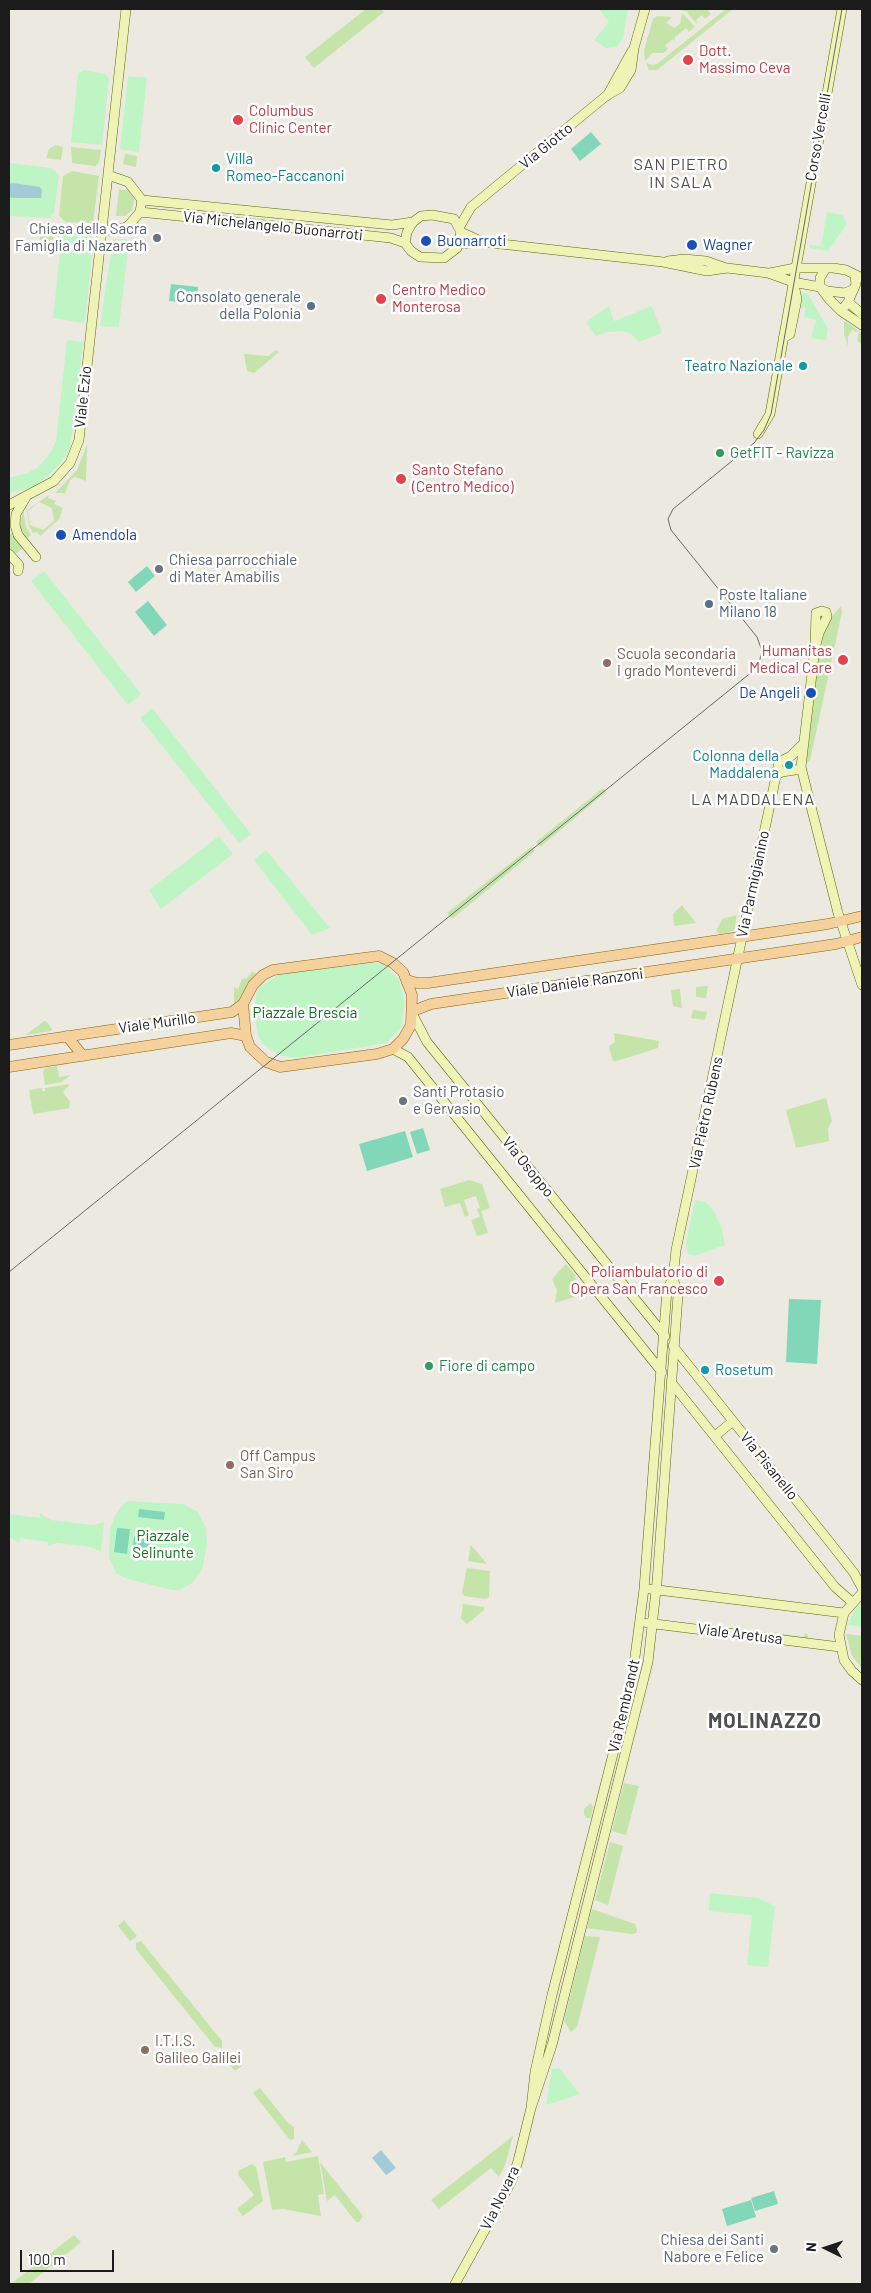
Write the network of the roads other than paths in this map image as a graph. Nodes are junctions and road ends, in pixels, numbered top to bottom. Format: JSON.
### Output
{"nodes":[{"id":1,"x":126,"y":9,"type":"edge"},
{"id":2,"x":842,"y":9,"type":"edge"},
{"id":3,"x":848,"y":9,"type":"edge"},
{"id":4,"x":644,"y":10,"type":"edge"},
{"id":5,"x":838,"y":32,"type":"junction"},
{"id":6,"x":634,"y":48,"type":"junction"},
{"id":7,"x":833,"y":52,"type":"junction"},
{"id":8,"x":830,"y":70,"type":"junction"},
{"id":9,"x":606,"y":96,"type":"junction"},
{"id":10,"x":108,"y":175,"type":"junction"},
{"id":11,"x":142,"y":200,"type":"junction"},
{"id":12,"x":471,"y":207,"type":"junction"},
{"id":13,"x":140,"y":212,"type":"junction"},
{"id":14,"x":447,"y":217,"type":"junction"},
{"id":15,"x":413,"y":222,"type":"junction"},
{"id":16,"x":461,"y":229,"type":"junction"},
{"id":17,"x":102,"y":230,"type":"junction"},
{"id":18,"x":483,"y":242,"type":"junction"},
{"id":19,"x":405,"y":243,"type":"junction"},
{"id":20,"x":460,"y":244,"type":"junction"},
{"id":21,"x":795,"y":268,"type":"junction"},
{"id":22,"x":826,"y":268,"type":"junction"},
{"id":23,"x":768,"y":273,"type":"junction"},
{"id":24,"x":859,"y":277,"type":"edge"},
{"id":25,"x":793,"y":282,"type":"junction"},
{"id":26,"x":820,"y":287,"type":"junction"},
{"id":27,"x":856,"y":288,"type":"edge"},
{"id":28,"x":848,"y":302,"type":"junction"},
{"id":29,"x":841,"y":311,"type":"junction"},
{"id":30,"x":862,"y":314,"type":"edge"},
{"id":31,"x":862,"y":325,"type":"edge"},
{"id":32,"x":758,"y":434,"type":"dead end"},
{"id":33,"x":26,"y":497,"type":"junction"},
{"id":34,"x":10,"y":501,"type":"edge"},
{"id":35,"x":16,"y":514,"type":"junction"},
{"id":36,"x":12,"y":528,"type":"edge"},
{"id":37,"x":9,"y":554,"type":"edge"},
{"id":38,"x":36,"y":557,"type":"dead end"},
{"id":39,"x":18,"y":571,"type":"dead end"},
{"id":40,"x":815,"y":648,"type":"junction"},
{"id":41,"x":802,"y":745,"type":"junction"},
{"id":42,"x":802,"y":769,"type":"junction"},
{"id":43,"x":776,"y":775,"type":"junction"},
{"id":44,"x":862,"y":916,"type":"edge"},
{"id":45,"x":841,"y":922,"type":"junction"},
{"id":46,"x":742,"y":937,"type":"junction"},
{"id":47,"x":862,"y":937,"type":"edge"},
{"id":48,"x":848,"y":942,"type":"junction"},
{"id":49,"x":740,"y":948,"type":"joint"},
{"id":50,"x":738,"y":959,"type":"junction"},
{"id":51,"x":408,"y":980,"type":"junction"},
{"id":52,"x":862,"y":985,"type":"edge"},
{"id":53,"x":243,"y":1004,"type":"junction"},
{"id":54,"x":413,"y":1013,"type":"junction"},
{"id":55,"x":246,"y":1033,"type":"junction"},
{"id":56,"x":68,"y":1036,"type":"junction"},
{"id":57,"x":9,"y":1045,"type":"edge"},
{"id":58,"x":393,"y":1049,"type":"junction"},
{"id":59,"x":83,"y":1056,"type":"junction"},
{"id":60,"x":9,"y":1066,"type":"edge"},
{"id":61,"x":674,"y":1278,"type":"junction"},
{"id":62,"x":664,"y":1335,"type":"junction"},
{"id":63,"x":674,"y":1347,"type":"junction"},
{"id":64,"x":661,"y":1370,"type":"junction"},
{"id":65,"x":671,"y":1382,"type":"junction"},
{"id":66,"x":733,"y":1421,"type":"junction"},
{"id":67,"x":715,"y":1436,"type":"junction"},
{"id":68,"x":644,"y":1588,"type":"junction"},
{"id":69,"x":862,"y":1588,"type":"edge"},
{"id":70,"x":656,"y":1590,"type":"junction"},
{"id":71,"x":862,"y":1593,"type":"edge"},
{"id":72,"x":852,"y":1602,"type":"junction"},
{"id":73,"x":844,"y":1613,"type":"junction"},
{"id":74,"x":640,"y":1622,"type":"junction"},
{"id":75,"x":652,"y":1623,"type":"junction"},
{"id":76,"x":840,"y":1647,"type":"junction"},
{"id":77,"x":862,"y":1680,"type":"edge"},
{"id":78,"x":532,"y":2108,"type":"junction"},
{"id":79,"x":477,"y":2246,"type":"junction"},
{"id":80,"x":455,"y":2284,"type":"edge"},
{"id":81,"x":462,"y":2284,"type":"edge"}],
"edges":[{"from":1,"to":10,"type":"street","name":"Viale Ezio"},
{"from":2,"to":5,"type":"street","name":"Corso Vercelli"},
{"from":3,"to":7,"type":"street","name":"Corso Vercelli"},
{"from":4,"to":6,"type":"street"},
{"from":5,"to":7,"type":"street","name":"Corso Vercelli"},
{"from":5,"to":8,"type":"street","name":"Corso Vercelli"},
{"from":6,"to":9,"type":"street","name":"Via Giotto"},
{"from":6,"to":9,"type":"street","name":"Via Giotto"},
{"from":7,"to":8,"type":"street","name":"Corso Vercelli"},
{"from":8,"to":21,"type":"street","name":"Corso Vercelli"},
{"from":9,"to":12,"type":"street","name":"Via Giotto"},
{"from":10,"to":11,"type":"street"},
{"from":10,"to":17,"type":"street","name":"Viale Ezio"},
{"from":11,"to":13,"type":"street"},
{"from":11,"to":15,"type":"street","name":"Via Michelangelo Buonarroti"},
{"from":12,"to":14,"type":"street"},
{"from":12,"to":16,"type":"street"},
{"from":13,"to":17,"type":"street"},
{"from":13,"to":19,"type":"street","name":"Via Michelangelo Buonarroti"},
{"from":14,"to":15,"type":"street"},
{"from":14,"to":16,"type":"street"},
{"from":15,"to":19,"type":"street"},
{"from":16,"to":18,"type":"street"},
{"from":16,"to":20,"type":"street"},
{"from":17,"to":33,"type":"street","name":"Viale Ezio"},
{"from":18,"to":20,"type":"street"},
{"from":18,"to":23,"type":"street"},
{"from":19,"to":20,"type":"street"},
{"from":21,"to":22,"type":"street"},
{"from":21,"to":23,"type":"street"},
{"from":21,"to":25,"type":"street","name":"Corso Vercelli"},
{"from":22,"to":24,"type":"street"},
{"from":22,"to":26,"type":"street"},
{"from":23,"to":25,"type":"street"},
{"from":24,"to":27,"type":"street"},
{"from":25,"to":26,"type":"street"},
{"from":25,"to":32,"type":"street","name":"Corso Vercelli"},
{"from":26,"to":27,"type":"street"},
{"from":26,"to":29,"type":"street"},
{"from":27,"to":28,"type":"street"},
{"from":28,"to":29,"type":"street"},
{"from":28,"to":30,"type":"street"},
{"from":29,"to":31,"type":"street"},
{"from":33,"to":34,"type":"street"},
{"from":33,"to":35,"type":"street"},
{"from":34,"to":35,"type":"street"},
{"from":35,"to":36,"type":"street"},
{"from":36,"to":38,"type":"street"},
{"from":37,"to":39,"type":"street"},
{"from":40,"to":40,"type":"street"},
{"from":40,"to":41,"type":"street"},
{"from":41,"to":42,"type":"street"},
{"from":41,"to":43,"type":"street","name":"Via Parmigianino"},
{"from":42,"to":43,"type":"street"},
{"from":42,"to":45,"type":"street"},
{"from":43,"to":46,"type":"street","name":"Via Parmigianino"},
{"from":44,"to":45,"type":"main road","name":"Viale Daniele Ranzoni"},
{"from":45,"to":46,"type":"main road","name":"Viale Daniele Ranzoni"},
{"from":45,"to":48,"type":"street"},
{"from":46,"to":49,"type":"street","name":"Via Parmigianino"},
{"from":46,"to":51,"type":"main road","name":"Viale Daniele Ranzoni"},
{"from":47,"to":48,"type":"main road","name":"Viale Daniele Ranzoni"},
{"from":48,"to":50,"type":"main road","name":"Viale Daniele Ranzoni"},
{"from":48,"to":52,"type":"street"},
{"from":49,"to":50,"type":"street","name":"Via Pietro Rubens"},
{"from":50,"to":54,"type":"main road","name":"Viale Daniele Ranzoni"},
{"from":50,"to":61,"type":"street","name":"Via Pietro Rubens"},
{"from":51,"to":53,"type":"main road"},
{"from":51,"to":54,"type":"main road"},
{"from":53,"to":55,"type":"main road"},
{"from":53,"to":56,"type":"main road","name":"Viale Murillo"},
{"from":54,"to":58,"type":"main road"},
{"from":54,"to":62,"type":"street","name":"Via Osoppo"},
{"from":55,"to":58,"type":"main road"},
{"from":55,"to":59,"type":"main road","name":"Viale Murillo"},
{"from":56,"to":57,"type":"main road","name":"Viale Murillo"},
{"from":56,"to":59,"type":"main road"},
{"from":58,"to":64,"type":"street","name":"Via Osoppo"},
{"from":59,"to":60,"type":"main road","name":"Viale Murillo"},
{"from":61,"to":62,"type":"street","name":"Via Rembrandt"},
{"from":61,"to":63,"type":"street","name":"Via Rembrandt"},
{"from":62,"to":63,"type":"street","name":"Via Pisanello"},
{"from":62,"to":64,"type":"street","name":"Via Rembrandt"},
{"from":63,"to":65,"type":"street","name":"Via Rembrandt"},
{"from":63,"to":66,"type":"street","name":"Via Pisanello"},
{"from":64,"to":65,"type":"street","name":"Via Pisanello"},
{"from":64,"to":68,"type":"street","name":"Via Rembrandt"},
{"from":65,"to":67,"type":"street","name":"Via Pisanello"},
{"from":65,"to":70,"type":"street","name":"Via Rembrandt"},
{"from":66,"to":67,"type":"street"},
{"from":66,"to":69,"type":"street","name":"Via Pisanello"},
{"from":67,"to":72,"type":"street","name":"Via Pisanello"},
{"from":68,"to":70,"type":"street"},
{"from":68,"to":74,"type":"street","name":"Via Rembrandt"},
{"from":70,"to":73,"type":"street"},
{"from":70,"to":75,"type":"street","name":"Via Rembrandt"},
{"from":71,"to":72,"type":"street"},
{"from":72,"to":73,"type":"street"},
{"from":73,"to":76,"type":"street"},
{"from":74,"to":75,"type":"street","name":"Viale Aretusa"},
{"from":74,"to":78,"type":"street","name":"Via Rembrandt"},
{"from":75,"to":76,"type":"street","name":"Viale Aretusa"},
{"from":75,"to":78,"type":"street","name":"Via Rembrandt"},
{"from":76,"to":77,"type":"street"},
{"from":78,"to":79,"type":"street","name":"Via Novara"},
{"from":79,"to":80,"type":"street","name":"Via Novara"},
{"from":79,"to":81,"type":"street","name":"Via Novara"}]}
